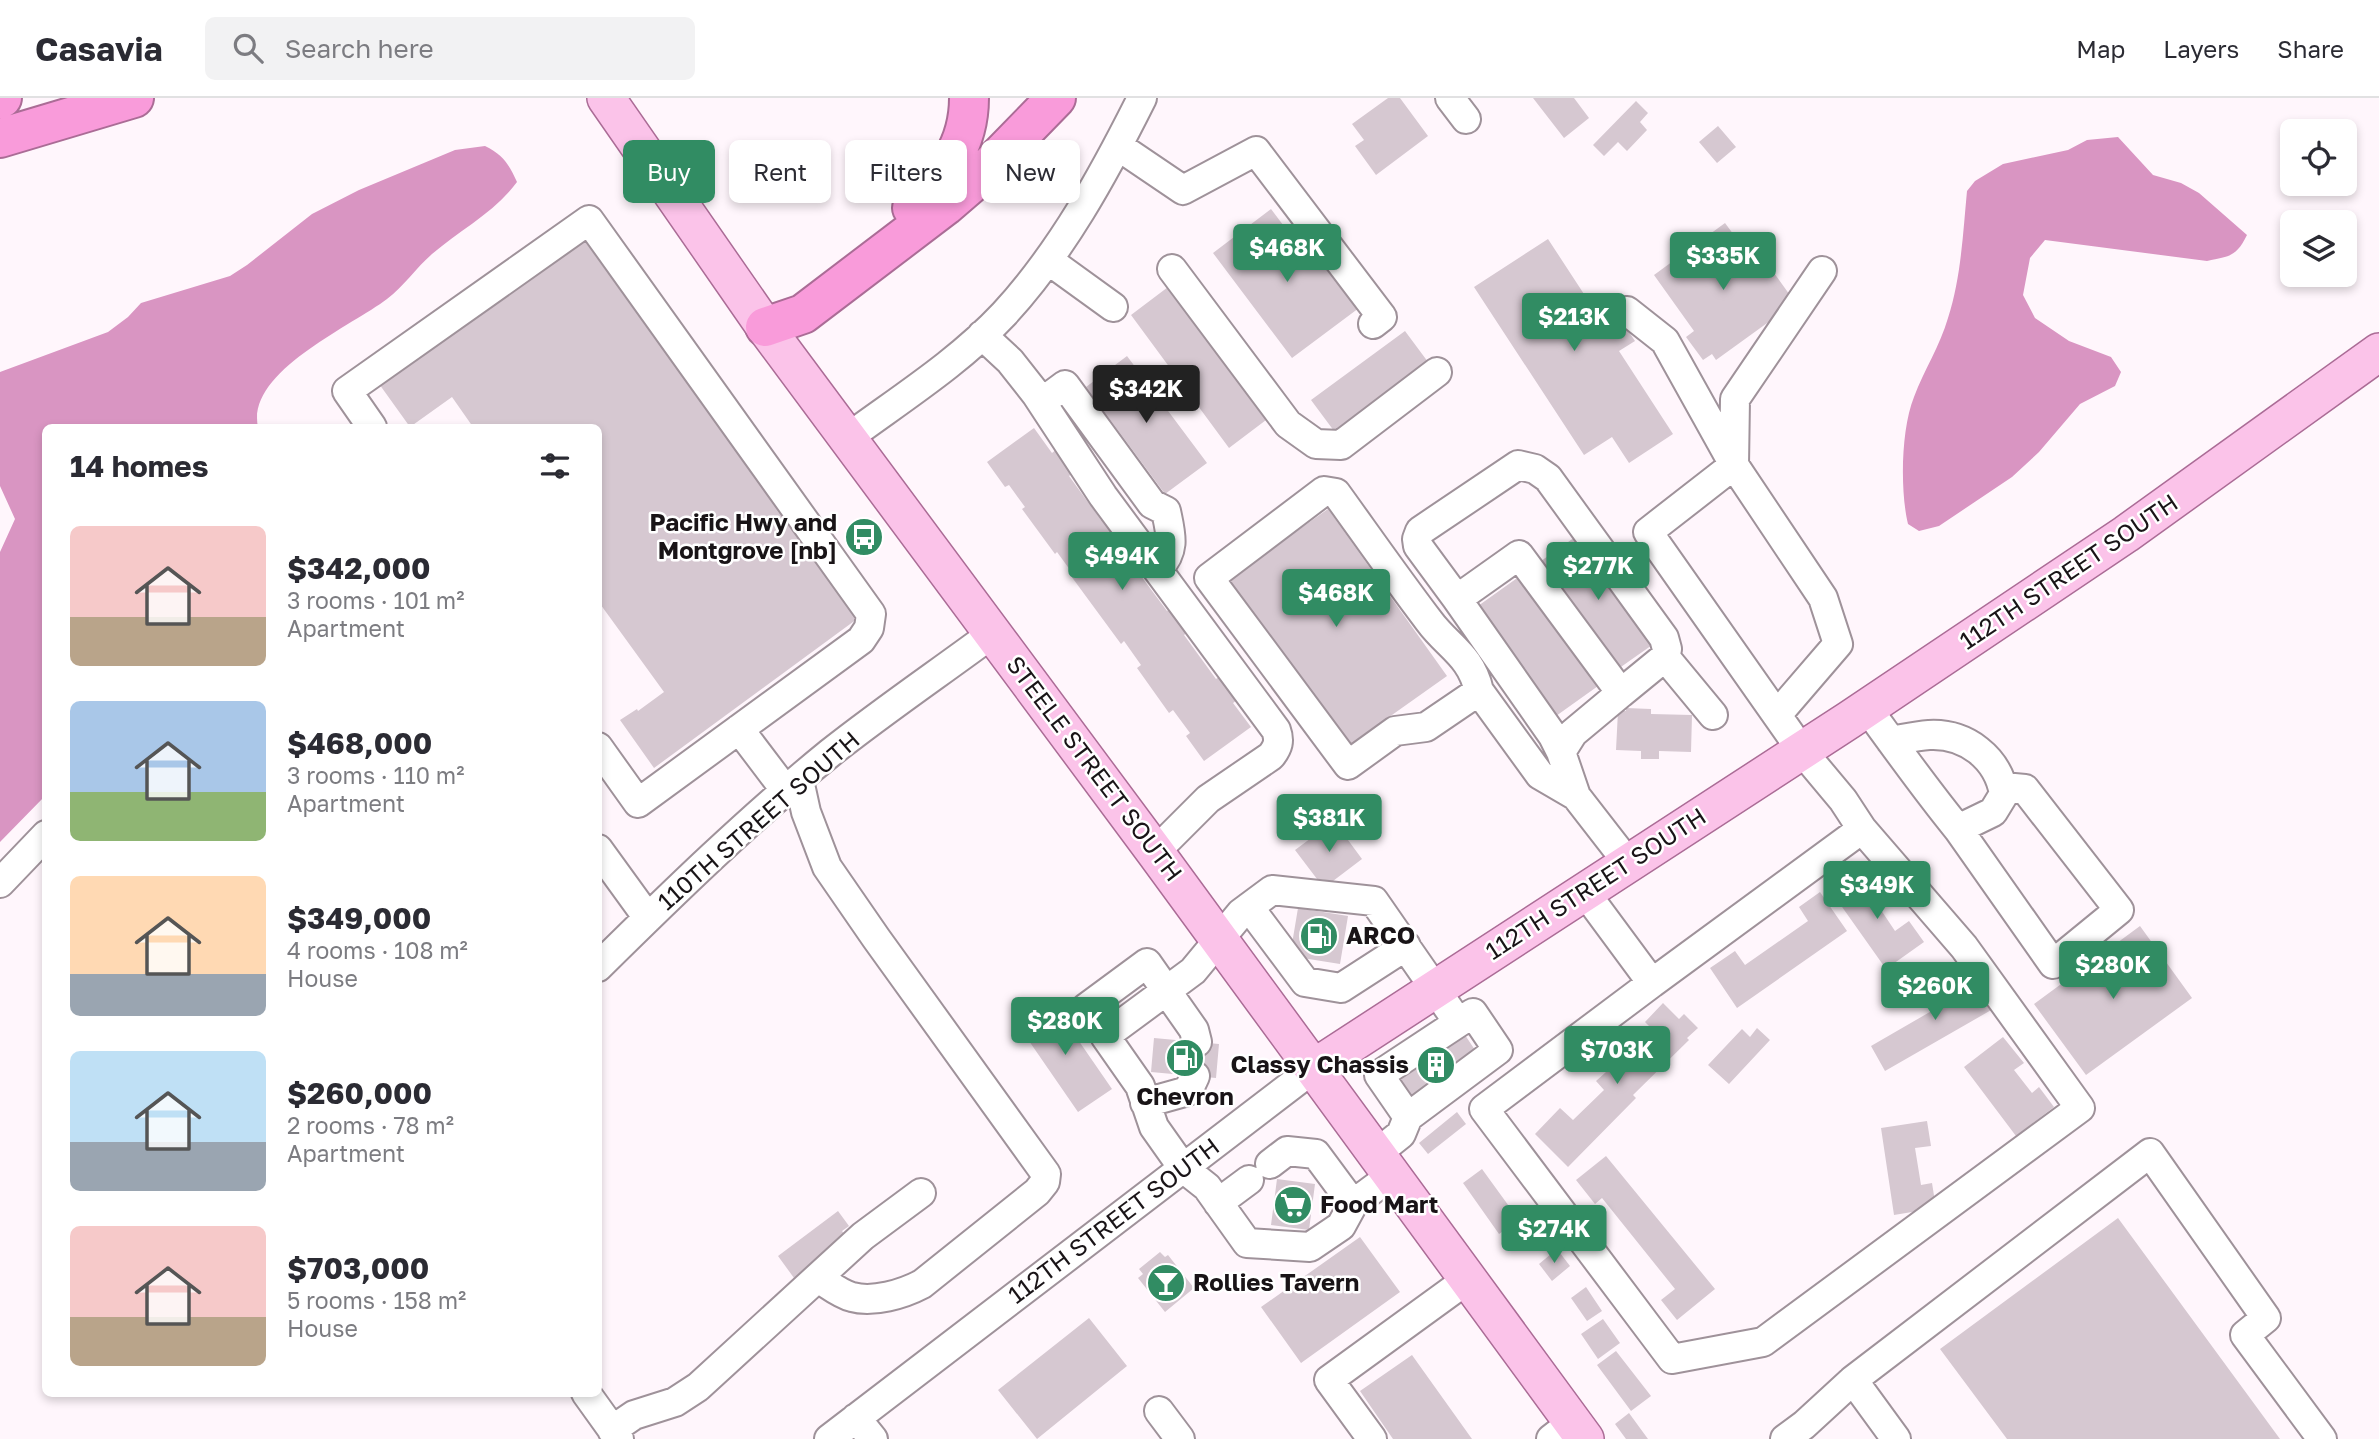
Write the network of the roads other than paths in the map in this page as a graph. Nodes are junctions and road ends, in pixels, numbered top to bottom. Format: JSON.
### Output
{"nodes":[{"id":1,"x":134,"y":98,"type":"edge"},
{"id":2,"x":606,"y":98,"type":"edge"},
{"id":3,"x":968,"y":98,"type":"edge"},
{"id":4,"x":1056,"y":98,"type":"edge"},
{"id":5,"x":1142,"y":98,"type":"edge"},
{"id":6,"x":0,"y":138,"type":"edge"},
{"id":7,"x":1118,"y":146,"type":"junction"},
{"id":8,"x":1048,"y":260,"type":"junction"},
{"id":9,"x":1172,"y":269,"type":"dead end"},
{"id":10,"x":1822,"y":271,"type":"dead end"},
{"id":11,"x":1113,"y":307,"type":"dead end"},
{"id":12,"x":1627,"y":311,"type":"dead end"},
{"id":13,"x":1373,"y":324,"type":"dead end"},
{"id":14,"x":765,"y":327,"type":"junction"},
{"id":15,"x":982,"y":335,"type":"junction"},
{"id":16,"x":2379,"y":352,"type":"edge"},
{"id":17,"x":1437,"y":372,"type":"dead end"},
{"id":18,"x":1042,"y":402,"type":"junction"},
{"id":19,"x":370,"y":424,"type":"edge"},
{"id":20,"x":849,"y":437,"type":"junction"},
{"id":21,"x":1734,"y":465,"type":"junction"},
{"id":22,"x":1158,"y":569,"type":"junction"},
{"id":23,"x":1457,"y":599,"type":"junction"},
{"id":24,"x":993,"y":633,"type":"junction"},
{"id":25,"x":1665,"y":657,"type":"junction"},
{"id":26,"x":1479,"y":691,"type":"junction"},
{"id":27,"x":1620,"y":693,"type":"junction"},
{"id":28,"x":1867,"y":708,"type":"junction"},
{"id":29,"x":1713,"y":715,"type":"dead end"},
{"id":30,"x":1777,"y":715,"type":"junction"},
{"id":31,"x":739,"y":729,"type":"junction"},
{"id":32,"x":1891,"y":741,"type":"junction"},
{"id":33,"x":1802,"y":751,"type":"junction"},
{"id":34,"x":1561,"y":752,"type":"junction"},
{"id":35,"x":602,"y":753,"type":"edge"},
{"id":36,"x":792,"y":786,"type":"junction"},
{"id":37,"x":2003,"y":787,"type":"junction"},
{"id":38,"x":1576,"y":796,"type":"junction"},
{"id":39,"x":1862,"y":829,"type":"junction"},
{"id":40,"x":1958,"y":829,"type":"junction"},
{"id":41,"x":42,"y":839,"type":"edge"},
{"id":42,"x":1155,"y":852,"type":"junction"},
{"id":43,"x":602,"y":855,"type":"edge"},
{"id":44,"x":1628,"y":863,"type":"junction"},
{"id":45,"x":0,"y":883,"type":"edge"},
{"id":46,"x":1584,"y":891,"type":"junction"},
{"id":47,"x":1249,"y":907,"type":"junction"},
{"id":48,"x":648,"y":918,"type":"junction"},
{"id":49,"x":1220,"y":939,"type":"junction"},
{"id":50,"x":1406,"y":946,"type":"junction"},
{"id":51,"x":602,"y":963,"type":"edge"},
{"id":52,"x":1652,"y":983,"type":"junction"},
{"id":53,"x":1163,"y":985,"type":"junction"},
{"id":54,"x":1435,"y":988,"type":"junction"},
{"id":55,"x":1092,"y":1017,"type":"dead end"},
{"id":56,"x":1458,"y":1022,"type":"junction"},
{"id":57,"x":1196,"y":1042,"type":"dead end"},
{"id":58,"x":1314,"y":1068,"type":"junction"},
{"id":59,"x":1195,"y":1076,"type":"dead end"},
{"id":60,"x":1145,"y":1103,"type":"junction"},
{"id":61,"x":1408,"y":1117,"type":"junction"},
{"id":62,"x":1384,"y":1164,"type":"junction"},
{"id":63,"x":1183,"y":1168,"type":"junction"},
{"id":64,"x":921,"y":1193,"type":"dead end"},
{"id":65,"x":1218,"y":1203,"type":"junction"},
{"id":66,"x":1353,"y":1204,"type":"junction"},
{"id":67,"x":818,"y":1278,"type":"junction"},
{"id":68,"x":1468,"y":1279,"type":"junction"},
{"id":69,"x":1853,"y":1380,"type":"junction"},
{"id":70,"x":589,"y":1397,"type":"edge"},
{"id":71,"x":1158,"y":1411,"type":"dead end"},
{"id":72,"x":864,"y":1429,"type":"edge"},
{"id":73,"x":1570,"y":1433,"type":"edge"},
{"id":74,"x":616,"y":1434,"type":"edge"},
{"id":75,"x":829,"y":1439,"type":"edge"},
{"id":76,"x":1180,"y":1439,"type":"edge"},
{"id":77,"x":1372,"y":1439,"type":"edge"},
{"id":78,"x":1785,"y":1439,"type":"edge"},
{"id":79,"x":1896,"y":1439,"type":"edge"},
{"id":80,"x":2322,"y":1439,"type":"edge"}],
"edges":[{"from":1,"to":6,"type":"highway"},
{"from":2,"to":14,"type":"main road","name":"STEELE STREET SOUTH"},
{"from":3,"to":14,"type":"highway"},
{"from":4,"to":14,"type":"highway"},
{"from":5,"to":7,"type":"street"},
{"from":7,"to":8,"type":"street"},
{"from":7,"to":13,"type":"street"},
{"from":8,"to":11,"type":"street"},
{"from":8,"to":15,"type":"street"},
{"from":9,"to":17,"type":"street"},
{"from":10,"to":21,"type":"street"},
{"from":12,"to":21,"type":"street"},
{"from":14,"to":20,"type":"main road","name":"STEELE STREET SOUTH"},
{"from":15,"to":18,"type":"street"},
{"from":15,"to":20,"type":"street"},
{"from":16,"to":28,"type":"main road","name":"112TH STREET SOUTH"},
{"from":18,"to":22,"type":"street"},
{"from":18,"to":22,"type":"street"},
{"from":19,"to":31,"type":"street"},
{"from":20,"to":24,"type":"main road","name":"STEELE STREET SOUTH"},
{"from":21,"to":30,"type":"street"},
{"from":21,"to":30,"type":"street"},
{"from":22,"to":42,"type":"street"},
{"from":23,"to":25,"type":"street"},
{"from":23,"to":27,"type":"street"},
{"from":23,"to":34,"type":"street"},
{"from":24,"to":36,"type":"street","name":"110TH STREET SOUTH"},
{"from":24,"to":42,"type":"main road","name":"STEELE STREET SOUTH"},
{"from":25,"to":27,"type":"street"},
{"from":25,"to":29,"type":"street"},
{"from":26,"to":26,"type":"street"},
{"from":26,"to":38,"type":"street"},
{"from":27,"to":34,"type":"street"},
{"from":28,"to":32,"type":"street"},
{"from":28,"to":33,"type":"main road","name":"112TH STREET SOUTH"},
{"from":30,"to":33,"type":"street"},
{"from":31,"to":35,"type":"street"},
{"from":31,"to":36,"type":"street"},
{"from":32,"to":37,"type":"street"},
{"from":32,"to":40,"type":"street"},
{"from":33,"to":39,"type":"street"},
{"from":33,"to":44,"type":"main road","name":"112TH STREET SOUTH"},
{"from":34,"to":38,"type":"street"},
{"from":36,"to":48,"type":"street","name":"110TH STREET SOUTH"},
{"from":36,"to":67,"type":"street"},
{"from":37,"to":40,"type":"street"},
{"from":37,"to":40,"type":"street"},
{"from":38,"to":44,"type":"street"},
{"from":39,"to":52,"type":"street"},
{"from":39,"to":52,"type":"street"},
{"from":41,"to":45,"type":"street"},
{"from":42,"to":49,"type":"main road","name":"STEELE STREET SOUTH"},
{"from":43,"to":48,"type":"street"},
{"from":44,"to":46,"type":"main road","name":"112TH STREET SOUTH"},
{"from":46,"to":52,"type":"street"},
{"from":46,"to":54,"type":"main road","name":"112TH STREET SOUTH"},
{"from":47,"to":49,"type":"street"},
{"from":47,"to":50,"type":"street"},
{"from":47,"to":50,"type":"street"},
{"from":48,"to":51,"type":"street","name":"110TH STREET SOUTH"},
{"from":49,"to":53,"type":"street"},
{"from":49,"to":58,"type":"main road","name":"STEELE STREET SOUTH"},
{"from":50,"to":54,"type":"street"},
{"from":53,"to":55,"type":"street"},
{"from":53,"to":57,"type":"street"},
{"from":53,"to":60,"type":"street"},
{"from":54,"to":56,"type":"street"},
{"from":54,"to":58,"type":"main road","name":"112TH STREET SOUTH"},
{"from":56,"to":61,"type":"street"},
{"from":56,"to":61,"type":"street"},
{"from":58,"to":62,"type":"main road","name":"STEELE STREET SOUTH"},
{"from":58,"to":63,"type":"street","name":"112TH STREET SOUTH"},
{"from":59,"to":60,"type":"street"},
{"from":60,"to":63,"type":"street"},
{"from":61,"to":62,"type":"street"},
{"from":62,"to":66,"type":"street"},
{"from":62,"to":68,"type":"main road","name":"STEELE STREET SOUTH"},
{"from":63,"to":65,"type":"street"},
{"from":63,"to":72,"type":"street","name":"112TH STREET SOUTH"},
{"from":64,"to":67,"type":"street"},
{"from":65,"to":66,"type":"street"},
{"from":65,"to":66,"type":"street"},
{"from":67,"to":74,"type":"street"},
{"from":68,"to":73,"type":"main road","name":"STEELE STREET SOUTH"},
{"from":68,"to":77,"type":"street"},
{"from":69,"to":78,"type":"street"},
{"from":69,"to":79,"type":"street"},
{"from":69,"to":80,"type":"street"},
{"from":70,"to":74,"type":"street"},
{"from":71,"to":76,"type":"street"},
{"from":72,"to":75,"type":"street","name":"112TH STREET SOUTH"}]}
